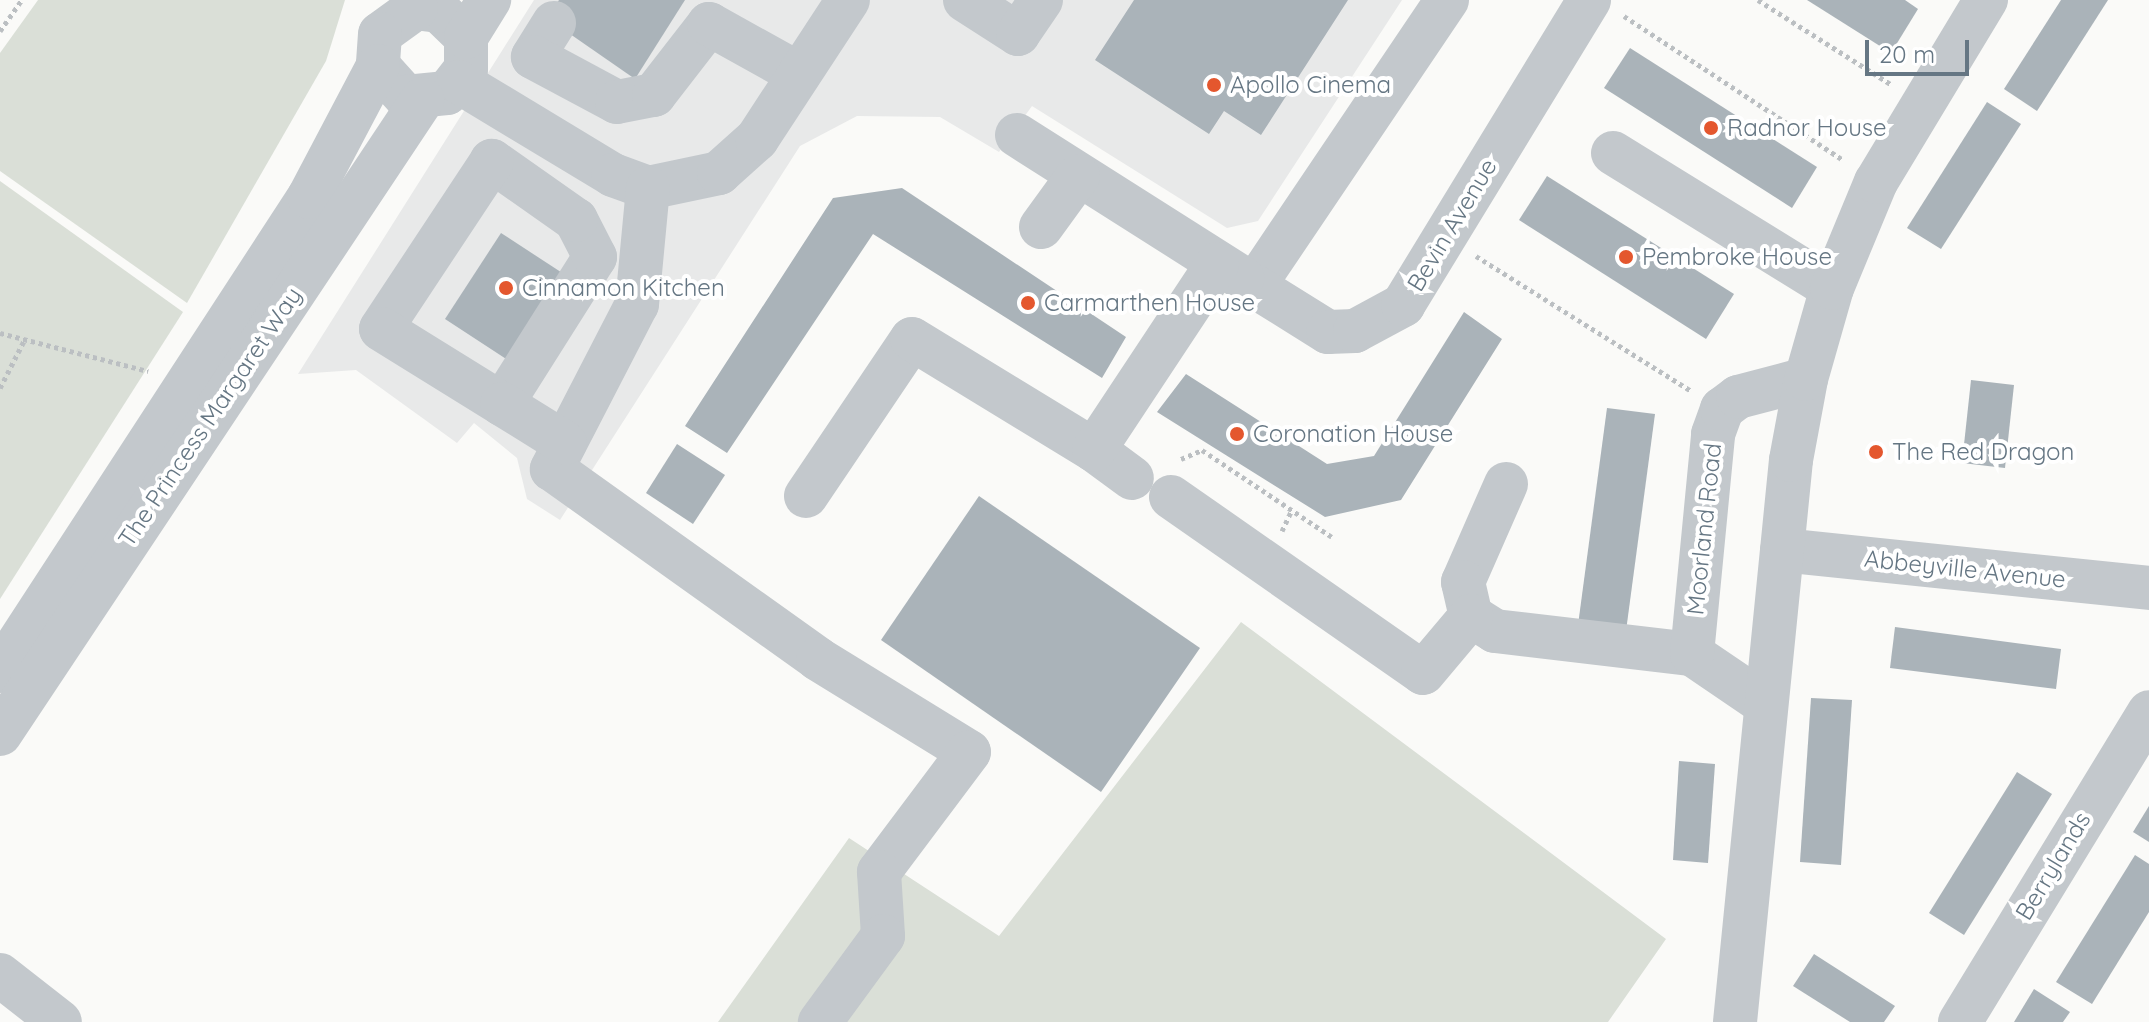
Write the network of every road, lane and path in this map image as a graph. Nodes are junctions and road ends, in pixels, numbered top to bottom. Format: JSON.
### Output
{"nodes":[{"id":1,"x":22,"y":0,"type":"edge"},
{"id":2,"x":489,"y":0,"type":"edge"},
{"id":3,"x":848,"y":0,"type":"edge"},
{"id":4,"x":965,"y":0,"type":"edge"},
{"id":5,"x":1041,"y":0,"type":"edge"},
{"id":6,"x":1447,"y":0,"type":"edge"},
{"id":7,"x":1758,"y":0,"type":"edge"},
{"id":8,"x":1986,"y":0,"type":"edge"},
{"id":9,"x":1601,"y":4,"type":"edge"},
{"id":10,"x":405,"y":6,"type":"edge"},
{"id":11,"x":716,"y":12,"type":"edge"},
{"id":12,"x":554,"y":23,"type":"dead end"},
{"id":13,"x":0,"y":31,"type":"edge"},
{"id":14,"x":466,"y":37,"type":"junction"},
{"id":15,"x":378,"y":66,"type":"junction"},
{"id":16,"x":799,"y":74,"type":"junction"},
{"id":17,"x":441,"y":91,"type":"junction"},
{"id":18,"x":1924,"y":105,"type":"junction"},
{"id":19,"x":1017,"y":135,"type":"dead end"},
{"id":20,"x":1613,"y":153,"type":"dead end"},
{"id":21,"x":1078,"y":176,"type":"junction"},
{"id":22,"x":1876,"y":182,"type":"junction"},
{"id":23,"x":648,"y":188,"type":"junction"},
{"id":24,"x":1041,"y":227,"type":"dead end"},
{"id":25,"x":1445,"y":237,"type":"junction"},
{"id":26,"x":1217,"y":264,"type":"junction"},
{"id":27,"x":1254,"y":286,"type":"junction"},
{"id":28,"x":1832,"y":288,"type":"junction"},
{"id":29,"x":0,"y":333,"type":"edge"},
{"id":30,"x":25,"y":339,"type":"junction"},
{"id":31,"x":161,"y":369,"type":"dead end"},
{"id":32,"x":1806,"y":379,"type":"junction"},
{"id":33,"x":0,"y":388,"type":"edge"},
{"id":34,"x":502,"y":404,"type":"junction"},
{"id":35,"x":1722,"y":409,"type":"junction"},
{"id":36,"x":565,"y":443,"type":"junction"},
{"id":37,"x":1094,"y":450,"type":"junction"},
{"id":38,"x":1132,"y":478,"type":"joint"},
{"id":39,"x":1506,"y":484,"type":"dead end"},
{"id":40,"x":806,"y":496,"type":"dead end"},
{"id":41,"x":1171,"y":497,"type":"dead end"},
{"id":42,"x":1332,"y":537,"type":"dead end"},
{"id":43,"x":1782,"y":550,"type":"junction"},
{"id":44,"x":2149,"y":588,"type":"edge"},
{"id":45,"x":1471,"y":616,"type":"junction"},
{"id":46,"x":1692,"y":654,"type":"junction"},
{"id":47,"x":0,"y":671,"type":"edge"},
{"id":48,"x":1764,"y":703,"type":"junction"},
{"id":49,"x":2149,"y":712,"type":"edge"},
{"id":50,"x":0,"y":734,"type":"edge"},
{"id":51,"x":0,"y":975,"type":"edge"},
{"id":52,"x":60,"y":1022,"type":"edge"},
{"id":53,"x":820,"y":1022,"type":"edge"},
{"id":54,"x":1735,"y":1022,"type":"edge"},
{"id":55,"x":1960,"y":1022,"type":"edge"}],
"edges":[{"from":1,"to":13,"type":"path"},
{"from":2,"to":14,"type":"street","name":"The Princess Margaret Way"},
{"from":3,"to":16,"type":"street"},
{"from":4,"to":5,"type":"street"},
{"from":6,"to":27,"type":"street"},
{"from":7,"to":18,"type":"path"},
{"from":8,"to":18,"type":"street"},
{"from":9,"to":22,"type":"path"},
{"from":9,"to":25,"type":"street","name":"Bevin Avenue"},
{"from":10,"to":14,"type":"street","name":"The Princess Margaret Way"},
{"from":10,"to":15,"type":"street","name":"The Princess Margaret Way"},
{"from":11,"to":12,"type":"street"},
{"from":11,"to":16,"type":"street"},
{"from":14,"to":17,"type":"street","name":"The Princess Margaret Way"},
{"from":15,"to":17,"type":"street"},
{"from":15,"to":47,"type":"street","name":"The Princess Margaret Way"},
{"from":16,"to":23,"type":"street"},
{"from":17,"to":23,"type":"street"},
{"from":17,"to":50,"type":"street","name":"The Princess Margaret Way"},
{"from":18,"to":22,"type":"street"},
{"from":19,"to":21,"type":"street","name":"Bevin Avenue"},
{"from":20,"to":28,"type":"street"},
{"from":21,"to":24,"type":"street"},
{"from":21,"to":26,"type":"street","name":"Bevin Avenue"},
{"from":22,"to":28,"type":"street"},
{"from":23,"to":36,"type":"street"},
{"from":25,"to":27,"type":"street","name":"Bevin Avenue"},
{"from":25,"to":35,"type":"path"},
{"from":26,"to":27,"type":"street","name":"Bevin Avenue"},
{"from":26,"to":37,"type":"street"},
{"from":28,"to":32,"type":"street"},
{"from":29,"to":30,"type":"path"},
{"from":30,"to":31,"type":"path"},
{"from":30,"to":33,"type":"path"},
{"from":32,"to":35,"type":"street","name":"Moorland Road"},
{"from":32,"to":43,"type":"street"},
{"from":34,"to":34,"type":"street"},
{"from":34,"to":36,"type":"street"},
{"from":35,"to":46,"type":"street","name":"Moorland Road"},
{"from":36,"to":53,"type":"street"},
{"from":37,"to":38,"type":"street"},
{"from":37,"to":40,"type":"street"},
{"from":38,"to":42,"type":"path"},
{"from":39,"to":45,"type":"street"},
{"from":41,"to":45,"type":"street"},
{"from":43,"to":44,"type":"street","name":"Abbeyville Avenue"},
{"from":43,"to":48,"type":"street"},
{"from":45,"to":46,"type":"street"},
{"from":46,"to":48,"type":"street"},
{"from":48,"to":54,"type":"street"},
{"from":49,"to":55,"type":"street","name":"Berrylands"},
{"from":51,"to":52,"type":"street"}]}
